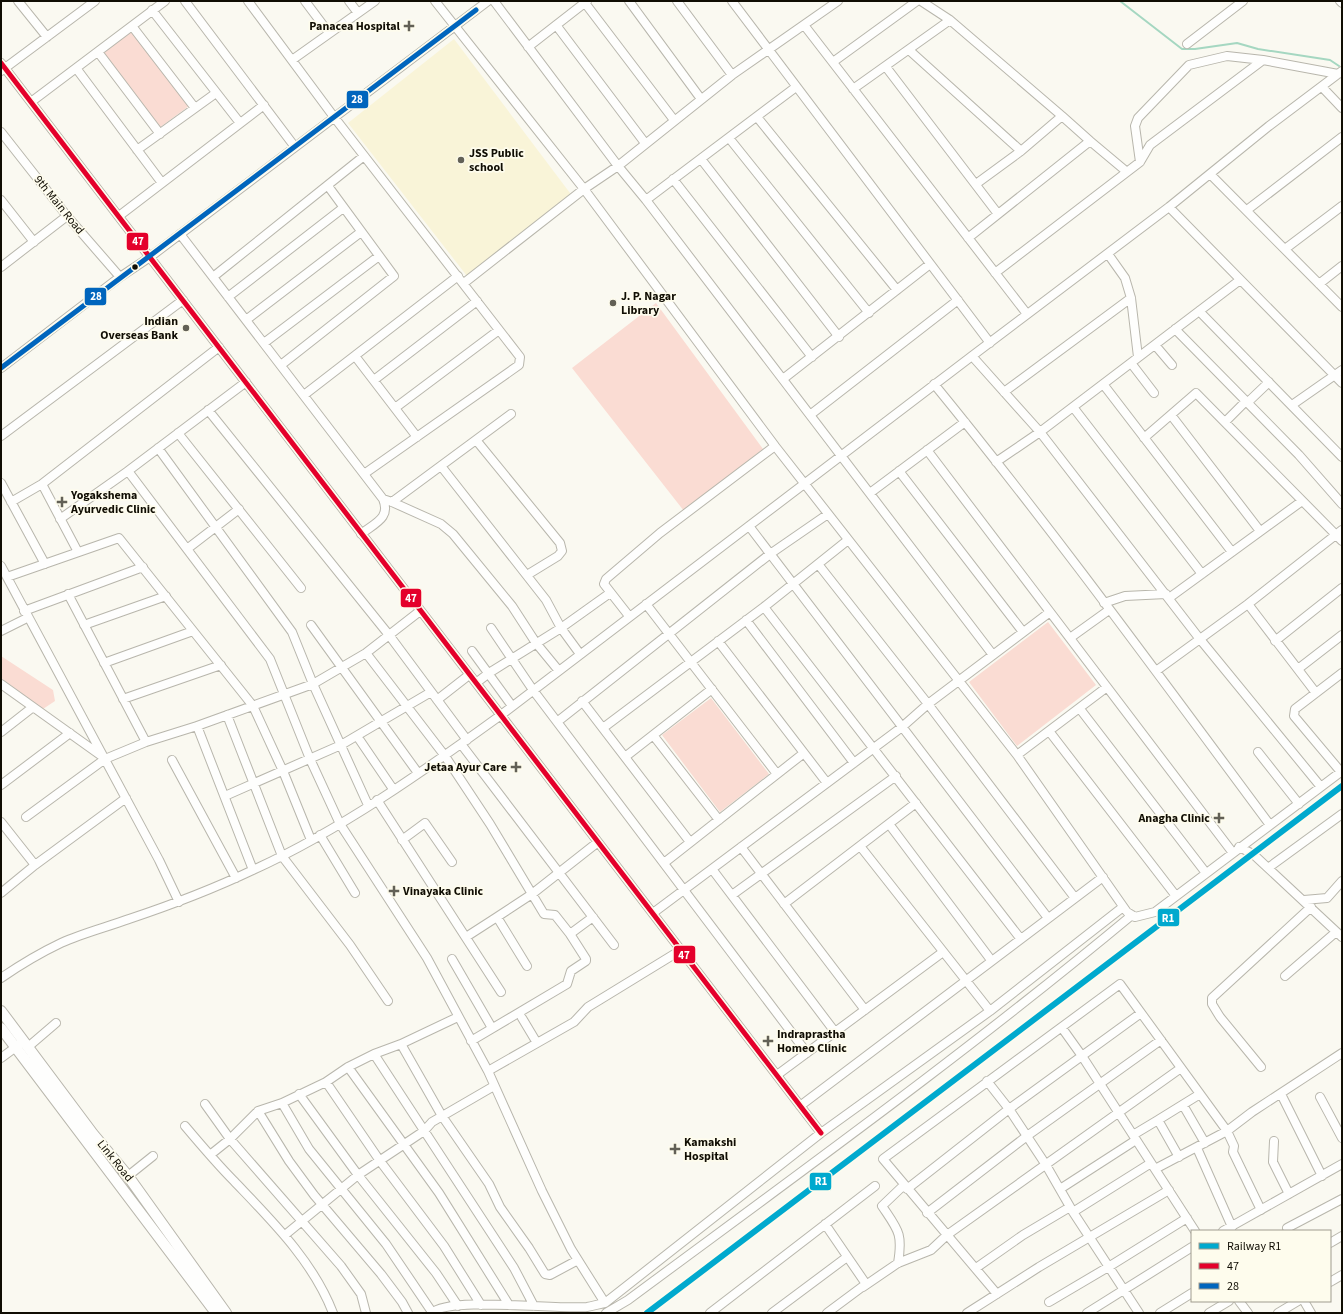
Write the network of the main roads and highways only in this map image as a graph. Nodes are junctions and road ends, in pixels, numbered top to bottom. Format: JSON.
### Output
{"nodes":[{"id":1,"x":1,"y":1011,"type":"edge"},
{"id":2,"x":1,"y":1028,"type":"edge"},
{"id":3,"x":22,"y":1045,"type":"junction"},
{"id":4,"x":216,"y":1313,"type":"edge"},
{"id":5,"x":226,"y":1313,"type":"edge"}],
"edges":[{"from":1,"to":3,"type":"main road","name":"Link Road"},
{"from":2,"to":3,"type":"main road"},
{"from":3,"to":4,"type":"main road"},
{"from":3,"to":5,"type":"main road","name":"Link Road"}]}
